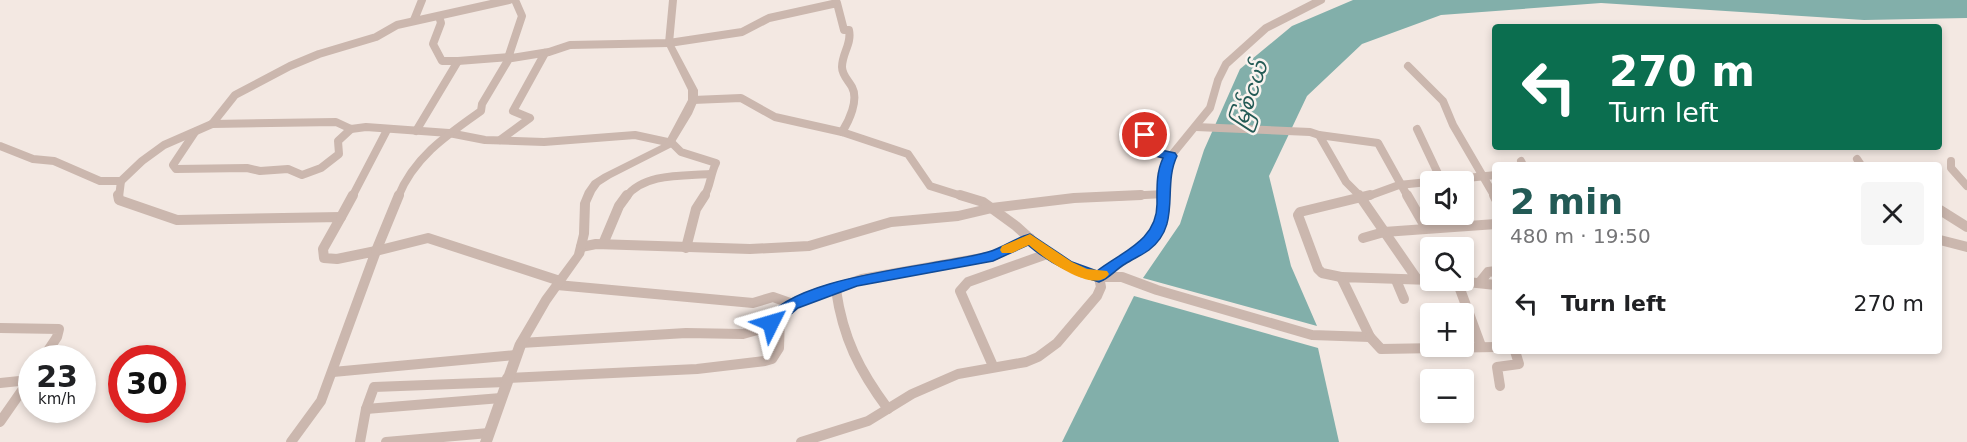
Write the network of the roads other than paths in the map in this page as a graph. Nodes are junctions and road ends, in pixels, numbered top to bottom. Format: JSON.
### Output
{"nodes":[{"id":1,"x":422,"y":0,"type":"edge"},
{"id":2,"x":509,"y":0,"type":"edge"},
{"id":3,"x":515,"y":0,"type":"edge"},
{"id":4,"x":673,"y":0,"type":"edge"},
{"id":5,"x":1321,"y":0,"type":"edge"},
{"id":6,"x":440,"y":16,"type":"junction"},
{"id":7,"x":414,"y":21,"type":"junction"},
{"id":8,"x":669,"y":43,"type":"junction"},
{"id":9,"x":545,"y":53,"type":"junction"},
{"id":10,"x":510,"y":57,"type":"junction"},
{"id":11,"x":458,"y":61,"type":"junction"},
{"id":12,"x":1408,"y":66,"type":"dead end"},
{"id":13,"x":693,"y":100,"type":"junction"},
{"id":14,"x":212,"y":124,"type":"junction"},
{"id":15,"x":1196,"y":127,"type":"junction"},
{"id":16,"x":351,"y":129,"type":"junction"},
{"id":17,"x":1416,"y":129,"type":"dead end"},
{"id":18,"x":387,"y":130,"type":"junction"},
{"id":19,"x":416,"y":131,"type":"junction"},
{"id":20,"x":195,"y":132,"type":"junction"},
{"id":21,"x":842,"y":132,"type":"junction"},
{"id":22,"x":449,"y":133,"type":"junction"},
{"id":23,"x":1144,"y":133,"type":"dead end"},
{"id":24,"x":1314,"y":133,"type":"junction"},
{"id":25,"x":500,"y":140,"type":"junction"},
{"id":26,"x":672,"y":143,"type":"junction"},
{"id":27,"x":0,"y":146,"type":"edge"},
{"id":28,"x":1170,"y":156,"type":"junction"},
{"id":29,"x":1951,"y":161,"type":"dead end"},
{"id":30,"x":1437,"y":171,"type":"edge"},
{"id":31,"x":710,"y":174,"type":"junction"},
{"id":32,"x":1492,"y":175,"type":"edge"},
{"id":33,"x":1484,"y":176,"type":"junction"},
{"id":34,"x":1474,"y":177,"type":"edge"},
{"id":35,"x":122,"y":181,"type":"junction"},
{"id":36,"x":1420,"y":182,"type":"edge"},
{"id":37,"x":1399,"y":184,"type":"junction"},
{"id":38,"x":1967,"y":186,"type":"edge"},
{"id":39,"x":1492,"y":192,"type":"edge"},
{"id":40,"x":1164,"y":194,"type":"junction"},
{"id":41,"x":1362,"y":198,"type":"junction"},
{"id":42,"x":992,"y":208,"type":"junction"},
{"id":43,"x":1942,"y":211,"type":"edge"},
{"id":44,"x":341,"y":217,"type":"junction"},
{"id":45,"x":1492,"y":224,"type":"edge"},
{"id":46,"x":1467,"y":225,"type":"edge"},
{"id":47,"x":1474,"y":225,"type":"edge"},
{"id":48,"x":1967,"y":227,"type":"edge"},
{"id":49,"x":1426,"y":228,"type":"junction"},
{"id":50,"x":1384,"y":232,"type":"junction"},
{"id":51,"x":1030,"y":238,"type":"junction"},
{"id":52,"x":1363,"y":238,"type":"dead end"},
{"id":53,"x":1942,"y":241,"type":"edge"},
{"id":54,"x":603,"y":244,"type":"junction"},
{"id":55,"x":581,"y":247,"type":"junction"},
{"id":56,"x":1967,"y":247,"type":"edge"},
{"id":57,"x":686,"y":248,"type":"junction"},
{"id":58,"x":376,"y":250,"type":"junction"},
{"id":59,"x":1047,"y":254,"type":"junction"},
{"id":60,"x":1492,"y":272,"type":"edge"},
{"id":61,"x":1099,"y":277,"type":"junction"},
{"id":62,"x":1341,"y":277,"type":"junction"},
{"id":63,"x":1395,"y":279,"type":"junction"},
{"id":64,"x":1417,"y":279,"type":"junction"},
{"id":65,"x":1420,"y":279,"type":"edge"},
{"id":66,"x":1474,"y":281,"type":"edge"},
{"id":67,"x":1480,"y":282,"type":"junction"},
{"id":68,"x":559,"y":283,"type":"junction"},
{"id":69,"x":1492,"y":286,"type":"edge"},
{"id":70,"x":836,"y":290,"type":"junction"},
{"id":71,"x":1466,"y":291,"type":"edge"},
{"id":72,"x":1404,"y":299,"type":"dead end"},
{"id":73,"x":793,"y":304,"type":"junction"},
{"id":74,"x":780,"y":315,"type":"junction"},
{"id":75,"x":0,"y":328,"type":"edge"},
{"id":76,"x":1370,"y":337,"type":"junction"},
{"id":77,"x":521,"y":343,"type":"junction"},
{"id":78,"x":52,"y":345,"type":"edge"},
{"id":79,"x":1481,"y":346,"type":"junction"},
{"id":80,"x":1492,"y":347,"type":"edge"},
{"id":81,"x":1516,"y":354,"type":"edge"},
{"id":82,"x":516,"y":355,"type":"junction"},
{"id":83,"x":993,"y":366,"type":"junction"},
{"id":84,"x":333,"y":372,"type":"junction"},
{"id":85,"x":18,"y":380,"type":"edge"},
{"id":86,"x":507,"y":380,"type":"junction"},
{"id":87,"x":0,"y":383,"type":"edge"},
{"id":88,"x":1500,"y":386,"type":"dead end"},
{"id":89,"x":18,"y":396,"type":"edge"},
{"id":90,"x":501,"y":398,"type":"junction"},
{"id":91,"x":366,"y":409,"type":"junction"},
{"id":92,"x":888,"y":409,"type":"junction"},
{"id":93,"x":0,"y":422,"type":"edge"},
{"id":94,"x":487,"y":437,"type":"edge"},
{"id":95,"x":291,"y":442,"type":"edge"},
{"id":96,"x":360,"y":442,"type":"edge"},
{"id":97,"x":386,"y":442,"type":"edge"},
{"id":98,"x":801,"y":442,"type":"edge"}],
"edges":[{"from":1,"to":7,"type":"street"},
{"from":2,"to":6,"type":"street"},
{"from":3,"to":10,"type":"street"},
{"from":4,"to":8,"type":"street"},
{"from":5,"to":15,"type":"street"},
{"from":6,"to":7,"type":"street"},
{"from":6,"to":11,"type":"street"},
{"from":7,"to":14,"type":"street"},
{"from":8,"to":9,"type":"street"},
{"from":8,"to":13,"type":"street"},
{"from":8,"to":21,"type":"street"},
{"from":9,"to":10,"type":"street"},
{"from":9,"to":25,"type":"street"},
{"from":10,"to":11,"type":"street"},
{"from":10,"to":22,"type":"street"},
{"from":11,"to":19,"type":"street"},
{"from":12,"to":33,"type":"street"},
{"from":13,"to":21,"type":"street"},
{"from":13,"to":26,"type":"street"},
{"from":14,"to":16,"type":"street"},
{"from":14,"to":20,"type":"street"},
{"from":15,"to":24,"type":"street"},
{"from":15,"to":28,"type":"street"},
{"from":16,"to":18,"type":"street"},
{"from":16,"to":20,"type":"street"},
{"from":17,"to":30,"type":"street"},
{"from":18,"to":19,"type":"street"},
{"from":18,"to":44,"type":"street"},
{"from":19,"to":22,"type":"street"},
{"from":20,"to":35,"type":"street"},
{"from":21,"to":42,"type":"street"},
{"from":22,"to":25,"type":"street"},
{"from":22,"to":58,"type":"street"},
{"from":23,"to":28,"type":"street"},
{"from":24,"to":37,"type":"street"},
{"from":24,"to":41,"type":"street"},
{"from":25,"to":26,"type":"street"},
{"from":26,"to":31,"type":"street"},
{"from":26,"to":55,"type":"street"},
{"from":27,"to":35,"type":"street"},
{"from":28,"to":40,"type":"street"},
{"from":29,"to":38,"type":"street"},
{"from":31,"to":54,"type":"street"},
{"from":31,"to":57,"type":"street"},
{"from":32,"to":33,"type":"street"},
{"from":33,"to":34,"type":"street"},
{"from":33,"to":39,"type":"street"},
{"from":35,"to":44,"type":"street"},
{"from":36,"to":37,"type":"street"},
{"from":37,"to":41,"type":"street"},
{"from":37,"to":49,"type":"street"},
{"from":40,"to":42,"type":"street"},
{"from":40,"to":61,"type":"street"},
{"from":41,"to":50,"type":"street"},
{"from":41,"to":62,"type":"street"},
{"from":42,"to":51,"type":"street"},
{"from":42,"to":57,"type":"street"},
{"from":43,"to":48,"type":"street"},
{"from":44,"to":58,"type":"street"},
{"from":45,"to":47,"type":"street"},
{"from":46,"to":49,"type":"street"},
{"from":49,"to":50,"type":"street"},
{"from":50,"to":52,"type":"street"},
{"from":50,"to":64,"type":"street"},
{"from":51,"to":59,"type":"street"},
{"from":51,"to":70,"type":"street"},
{"from":53,"to":56,"type":"street"},
{"from":54,"to":55,"type":"street"},
{"from":54,"to":57,"type":"street"},
{"from":55,"to":68,"type":"street"},
{"from":58,"to":68,"type":"street"},
{"from":58,"to":84,"type":"street"},
{"from":59,"to":61,"type":"street"},
{"from":59,"to":83,"type":"street"},
{"from":60,"to":67,"type":"street"},
{"from":61,"to":76,"type":"street"},
{"from":61,"to":83,"type":"street"},
{"from":62,"to":63,"type":"street"},
{"from":62,"to":76,"type":"street"},
{"from":63,"to":64,"type":"street"},
{"from":63,"to":72,"type":"street"},
{"from":64,"to":65,"type":"street"},
{"from":66,"to":67,"type":"street"},
{"from":67,"to":69,"type":"street"},
{"from":68,"to":73,"type":"street"},
{"from":68,"to":77,"type":"street"},
{"from":70,"to":73,"type":"street"},
{"from":70,"to":92,"type":"street"},
{"from":71,"to":79,"type":"street"},
{"from":73,"to":74,"type":"street"},
{"from":74,"to":77,"type":"street"},
{"from":74,"to":86,"type":"street"},
{"from":75,"to":78,"type":"street"},
{"from":76,"to":79,"type":"street"},
{"from":77,"to":82,"type":"street"},
{"from":79,"to":80,"type":"street"},
{"from":81,"to":88,"type":"street"},
{"from":82,"to":84,"type":"street"},
{"from":82,"to":86,"type":"street"},
{"from":83,"to":92,"type":"street"},
{"from":84,"to":95,"type":"street"},
{"from":85,"to":87,"type":"street"},
{"from":86,"to":90,"type":"street"},
{"from":86,"to":91,"type":"street"},
{"from":89,"to":93,"type":"street"},
{"from":90,"to":91,"type":"street"},
{"from":90,"to":94,"type":"street"},
{"from":91,"to":96,"type":"street"},
{"from":92,"to":98,"type":"street"},
{"from":94,"to":97,"type":"street"}]}
